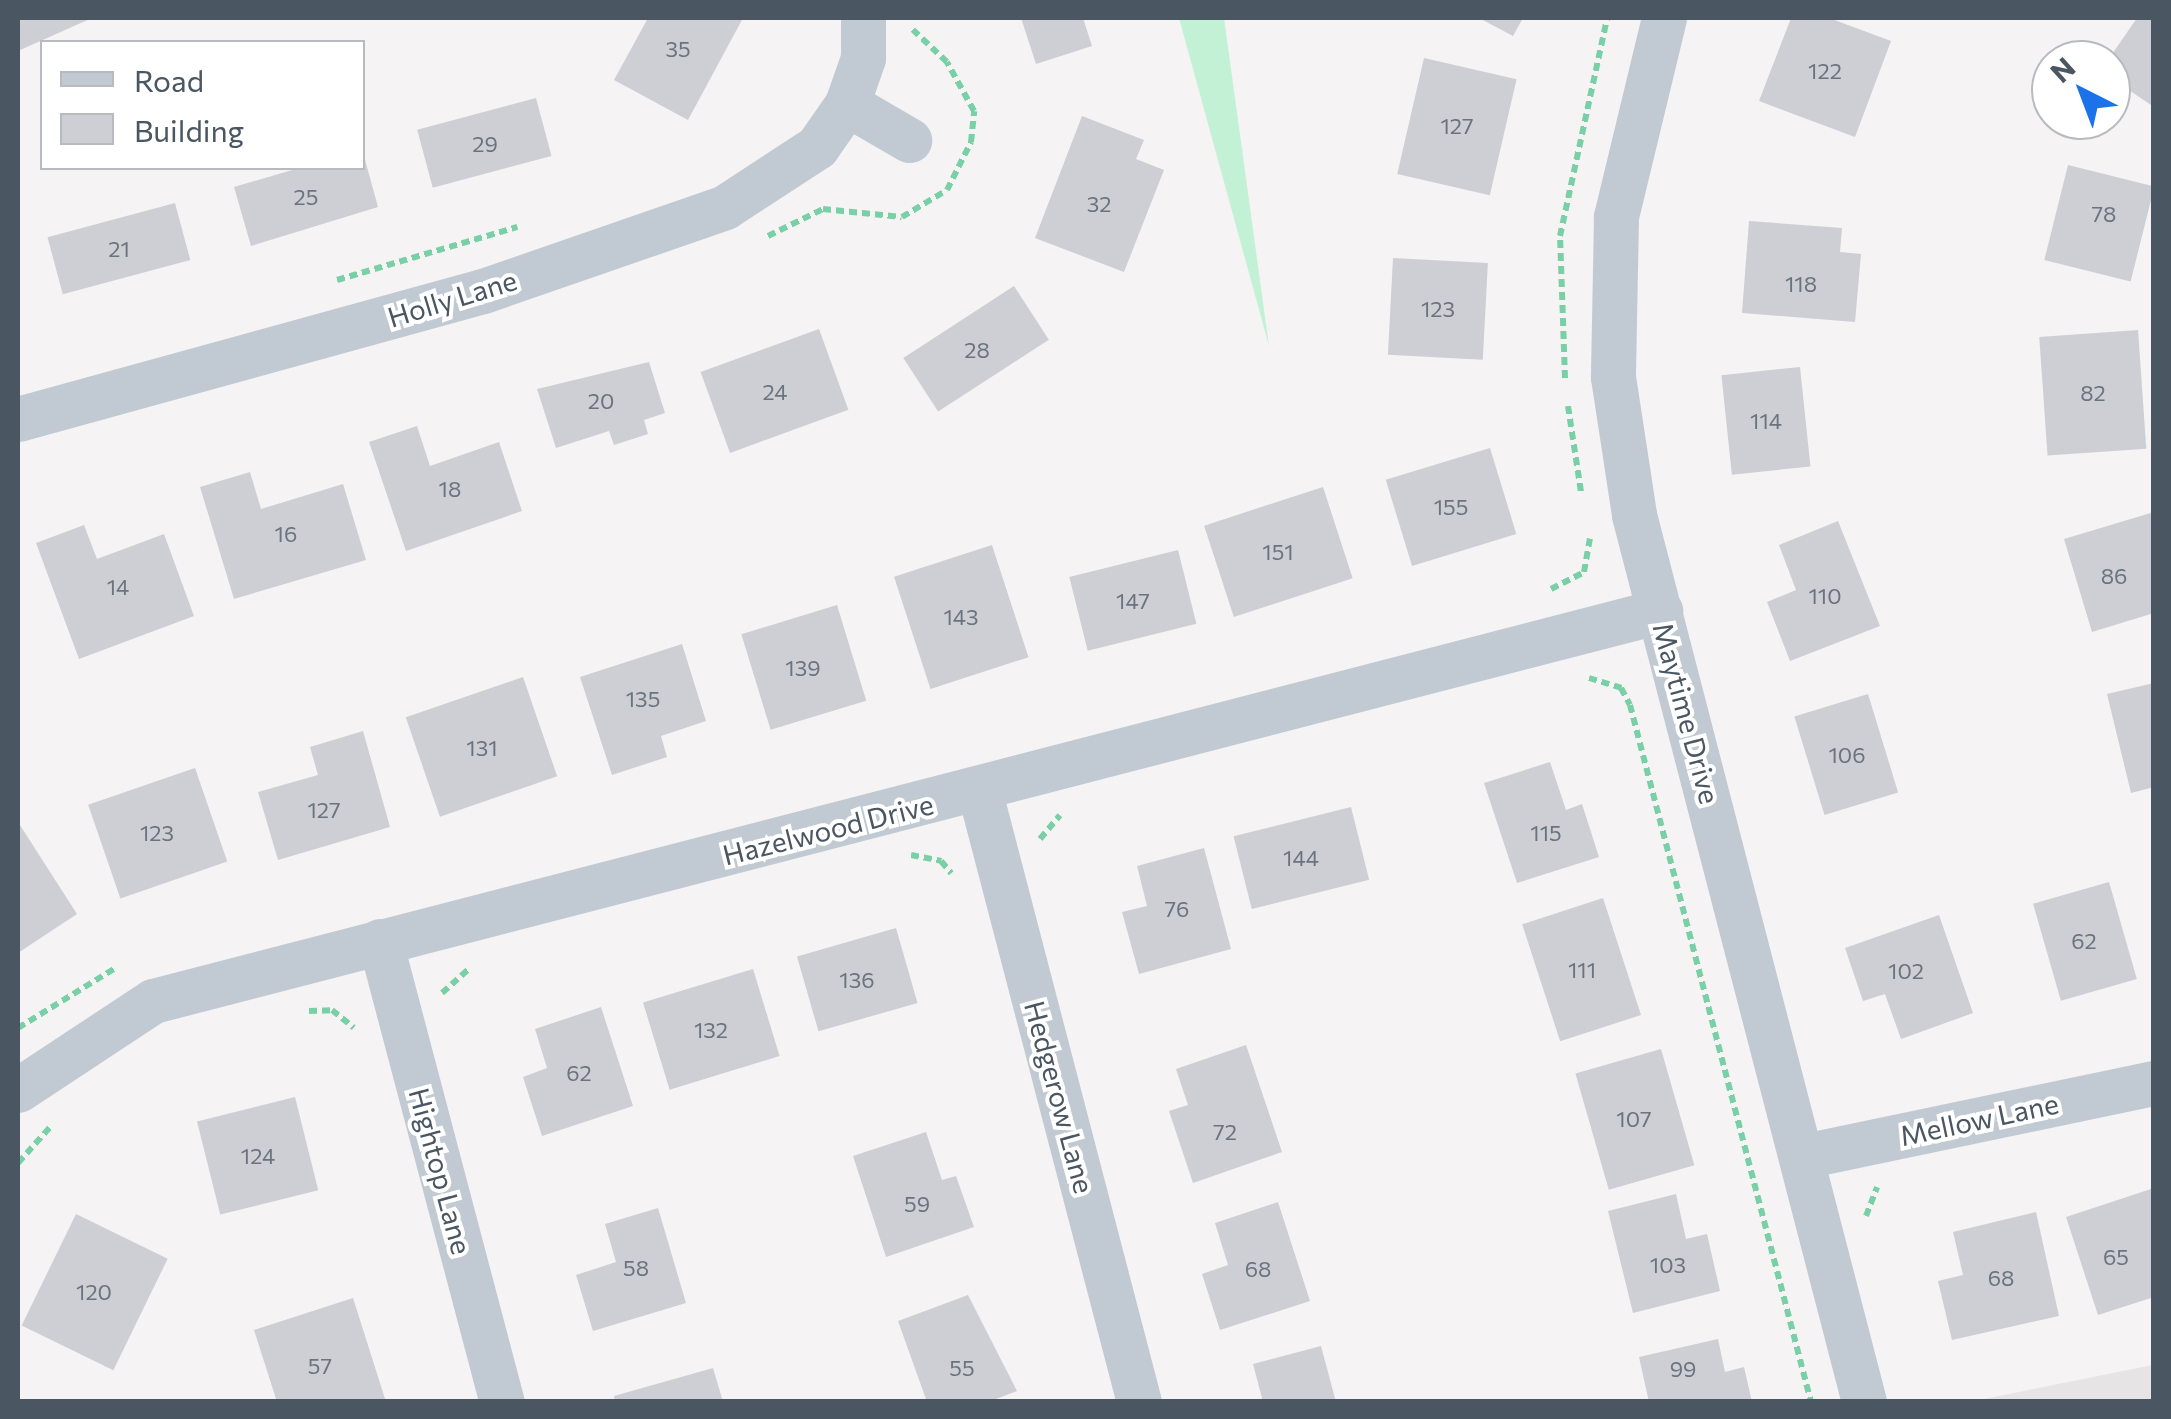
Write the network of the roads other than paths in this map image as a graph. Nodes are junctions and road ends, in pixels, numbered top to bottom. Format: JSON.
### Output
{"nodes":[{"id":1,"x":864,"y":18,"type":"edge"},
{"id":2,"x":1664,"y":18,"type":"edge"},
{"id":3,"x":847,"y":104,"type":"junction"},
{"id":4,"x":909,"y":140,"type":"dead end"},
{"id":5,"x":18,"y":419,"type":"edge"},
{"id":6,"x":1660,"y":611,"type":"junction"},
{"id":7,"x":980,"y":793,"type":"junction"},
{"id":8,"x":380,"y":941,"type":"junction"},
{"id":9,"x":2154,"y":1082,"type":"edge"},
{"id":10,"x":18,"y":1090,"type":"edge"},
{"id":11,"x":1804,"y":1156,"type":"junction"},
{"id":12,"x":502,"y":1402,"type":"edge"},
{"id":13,"x":1139,"y":1402,"type":"edge"},
{"id":14,"x":1864,"y":1402,"type":"edge"}],
"edges":[{"from":1,"to":3,"type":"street","name":"Holly Lane"},
{"from":2,"to":6,"type":"street","name":"Maytime Drive"},
{"from":3,"to":4,"type":"street"},
{"from":3,"to":5,"type":"street","name":"Holly Lane"},
{"from":6,"to":7,"type":"street","name":"Hazelwood Drive"},
{"from":6,"to":11,"type":"street","name":"Maytime Drive"},
{"from":7,"to":8,"type":"street","name":"Hazelwood Drive"},
{"from":7,"to":13,"type":"street","name":"Hedgerow Lane"},
{"from":8,"to":10,"type":"street","name":"Hazelwood Drive"},
{"from":8,"to":12,"type":"street","name":"Hightop Lane"},
{"from":9,"to":11,"type":"street","name":"Mellow Lane"},
{"from":11,"to":14,"type":"street","name":"Maytime Drive"}]}
